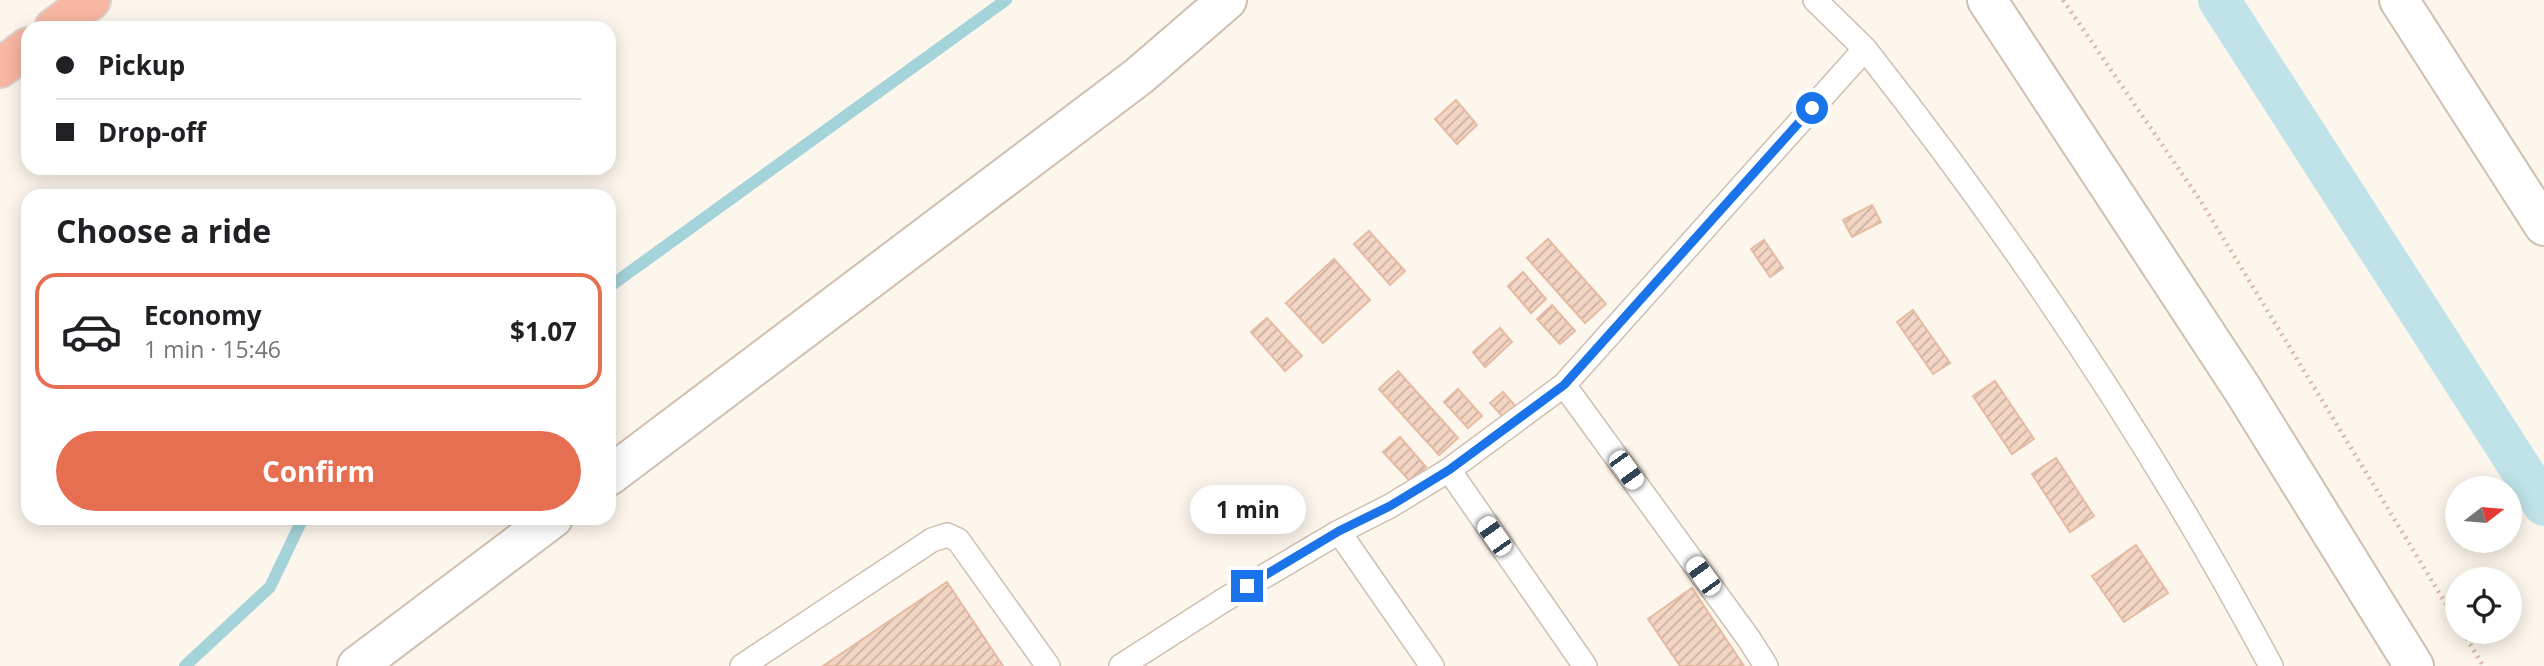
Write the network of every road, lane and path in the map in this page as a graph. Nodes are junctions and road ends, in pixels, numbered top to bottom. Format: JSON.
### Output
{"nodes":[{"id":1,"x":91,"y":0,"type":"edge"},
{"id":2,"x":1227,"y":0,"type":"edge"},
{"id":3,"x":1815,"y":0,"type":"edge"},
{"id":4,"x":1987,"y":0,"type":"edge"},
{"id":5,"x":2063,"y":0,"type":"edge"},
{"id":6,"x":2399,"y":0,"type":"edge"},
{"id":7,"x":63,"y":21,"type":"edge"},
{"id":8,"x":1865,"y":49,"type":"junction"},
{"id":9,"x":21,"y":52,"type":"edge"},
{"id":10,"x":0,"y":68,"type":"edge"},
{"id":11,"x":2544,"y":226,"type":"edge"},
{"id":12,"x":1564,"y":385,"type":"junction"},
{"id":13,"x":1449,"y":470,"type":"junction"},
{"id":14,"x":616,"y":471,"type":"edge"},
{"id":15,"x":544,"y":525,"type":"edge"},
{"id":16,"x":1339,"y":531,"type":"junction"},
{"id":17,"x":2445,"y":602,"type":"edge"},
{"id":18,"x":2470,"y":644,"type":"edge"},
{"id":19,"x":753,"y":663,"type":"edge"},
{"id":20,"x":357,"y":666,"type":"edge"},
{"id":21,"x":1048,"y":666,"type":"edge"},
{"id":22,"x":1121,"y":666,"type":"edge"},
{"id":23,"x":1432,"y":666,"type":"edge"},
{"id":24,"x":1585,"y":666,"type":"edge"},
{"id":25,"x":1766,"y":666,"type":"edge"},
{"id":26,"x":2271,"y":666,"type":"edge"},
{"id":27,"x":2414,"y":666,"type":"edge"},
{"id":28,"x":2483,"y":666,"type":"edge"}],
"edges":[{"from":1,"to":7,"type":"highway"},
{"from":2,"to":14,"type":"street"},
{"from":3,"to":8,"type":"lane"},
{"from":4,"to":27,"type":"street"},
{"from":5,"to":17,"type":"path"},
{"from":6,"to":11,"type":"street"},
{"from":8,"to":12,"type":"lane"},
{"from":8,"to":26,"type":"lane"},
{"from":9,"to":10,"type":"highway"},
{"from":12,"to":13,"type":"lane"},
{"from":12,"to":25,"type":"lane"},
{"from":13,"to":16,"type":"lane"},
{"from":13,"to":24,"type":"lane"},
{"from":15,"to":20,"type":"street"},
{"from":16,"to":22,"type":"lane"},
{"from":16,"to":23,"type":"lane"},
{"from":18,"to":28,"type":"path"},
{"from":19,"to":21,"type":"lane"}]}
